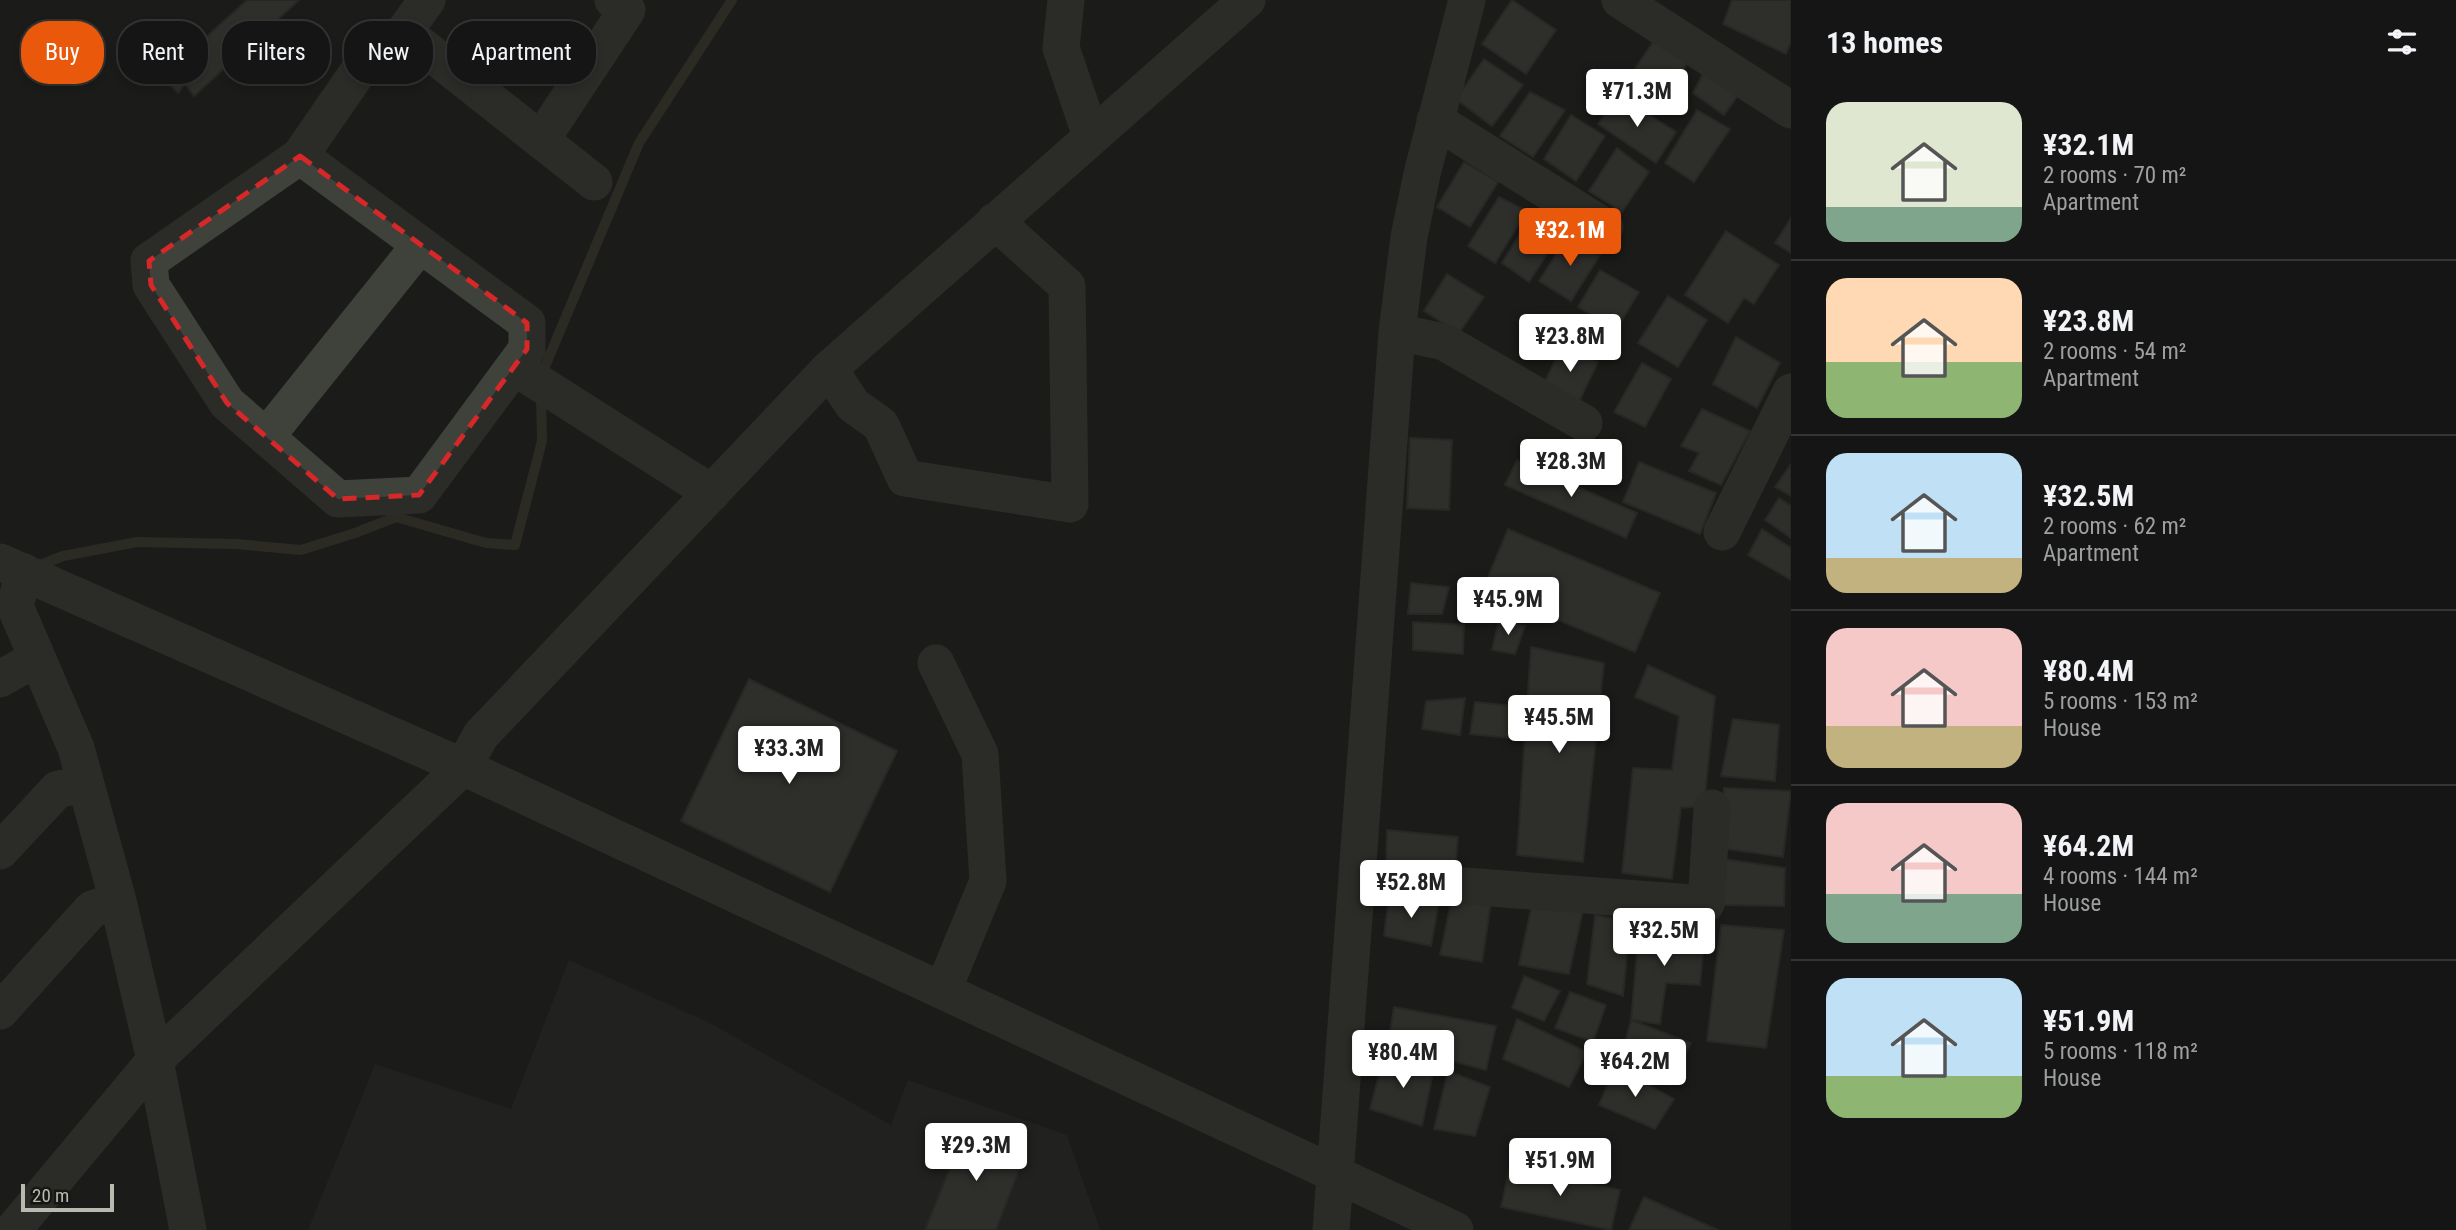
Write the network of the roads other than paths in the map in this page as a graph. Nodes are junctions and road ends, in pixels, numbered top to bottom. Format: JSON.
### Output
{"nodes":[{"id":1,"x":427,"y":0,"type":"edge"},
{"id":2,"x":613,"y":0,"type":"edge"},
{"id":3,"x":1066,"y":0,"type":"edge"},
{"id":4,"x":1247,"y":0,"type":"edge"},
{"id":5,"x":1466,"y":0,"type":"edge"},
{"id":6,"x":1620,"y":0,"type":"edge"},
{"id":7,"x":412,"y":21,"type":"edge"},
{"id":8,"x":433,"y":55,"type":"edge"},
{"id":9,"x":350,"y":84,"type":"edge"},
{"id":10,"x":1791,"y":110,"type":"edge"},
{"id":11,"x":1436,"y":120,"type":"junction"},
{"id":12,"x":1091,"y":136,"type":"junction"},
{"id":13,"x":541,"y":140,"type":"junction"},
{"id":14,"x":300,"y":156,"type":"junction"},
{"id":15,"x":594,"y":182,"type":"dead end"},
{"id":16,"x":995,"y":220,"type":"junction"},
{"id":17,"x":1605,"y":227,"type":"dead end"},
{"id":18,"x":420,"y":244,"type":"junction"},
{"id":19,"x":1397,"y":332,"type":"junction"},
{"id":20,"x":514,"y":367,"type":"junction"},
{"id":21,"x":829,"y":369,"type":"junction"},
{"id":22,"x":1791,"y":392,"type":"edge"},
{"id":23,"x":1584,"y":423,"type":"dead end"},
{"id":24,"x":266,"y":437,"type":"junction"},
{"id":25,"x":1780,"y":443,"type":"edge"},
{"id":26,"x":712,"y":493,"type":"junction"},
{"id":27,"x":1722,"y":532,"type":"dead end"},
{"id":28,"x":12,"y":567,"type":"edge"},
{"id":29,"x":37,"y":657,"type":"junction"},
{"id":30,"x":936,"y":663,"type":"dead end"},
{"id":31,"x":0,"y":679,"type":"edge"},
{"id":32,"x":463,"y":767,"type":"junction"},
{"id":33,"x":86,"y":785,"type":"junction"},
{"id":34,"x":1712,"y":808,"type":"dead end"},
{"id":35,"x":0,"y":851,"type":"edge"},
{"id":36,"x":1357,"y":878,"type":"junction"},
{"id":37,"x":118,"y":901,"type":"junction"},
{"id":38,"x":943,"y":990,"type":"junction"},
{"id":39,"x":0,"y":1011,"type":"edge"},
{"id":40,"x":155,"y":1060,"type":"junction"},
{"id":41,"x":1335,"y":1174,"type":"junction"},
{"id":42,"x":13,"y":1230,"type":"edge"},
{"id":43,"x":188,"y":1230,"type":"edge"},
{"id":44,"x":1331,"y":1230,"type":"edge"},
{"id":45,"x":1455,"y":1230,"type":"edge"}],
"edges":[{"from":1,"to":7,"type":"street"},
{"from":2,"to":13,"type":"street"},
{"from":3,"to":12,"type":"street"},
{"from":4,"to":12,"type":"street"},
{"from":5,"to":11,"type":"street"},
{"from":6,"to":10,"type":"street"},
{"from":8,"to":13,"type":"street"},
{"from":9,"to":14,"type":"street"},
{"from":11,"to":17,"type":"street"},
{"from":11,"to":19,"type":"street"},
{"from":12,"to":16,"type":"street"},
{"from":13,"to":15,"type":"street"},
{"from":14,"to":18,"type":"street"},
{"from":14,"to":24,"type":"street"},
{"from":16,"to":21,"type":"street"},
{"from":16,"to":21,"type":"street"},
{"from":18,"to":20,"type":"street"},
{"from":18,"to":24,"type":"street"},
{"from":19,"to":23,"type":"street"},
{"from":19,"to":36,"type":"street"},
{"from":20,"to":24,"type":"street"},
{"from":20,"to":26,"type":"street"},
{"from":21,"to":26,"type":"street"},
{"from":22,"to":25,"type":"street"},
{"from":25,"to":27,"type":"street"},
{"from":26,"to":32,"type":"street"},
{"from":28,"to":29,"type":"street"},
{"from":28,"to":32,"type":"street"},
{"from":29,"to":31,"type":"street"},
{"from":29,"to":33,"type":"street"},
{"from":30,"to":38,"type":"street"},
{"from":32,"to":38,"type":"street"},
{"from":32,"to":40,"type":"street"},
{"from":33,"to":35,"type":"street"},
{"from":33,"to":37,"type":"street"},
{"from":34,"to":36,"type":"street"},
{"from":36,"to":41,"type":"street"},
{"from":37,"to":39,"type":"street"},
{"from":37,"to":40,"type":"street"},
{"from":38,"to":41,"type":"street"},
{"from":40,"to":42,"type":"street"},
{"from":40,"to":43,"type":"street"},
{"from":41,"to":44,"type":"street"},
{"from":41,"to":45,"type":"street"}]}
